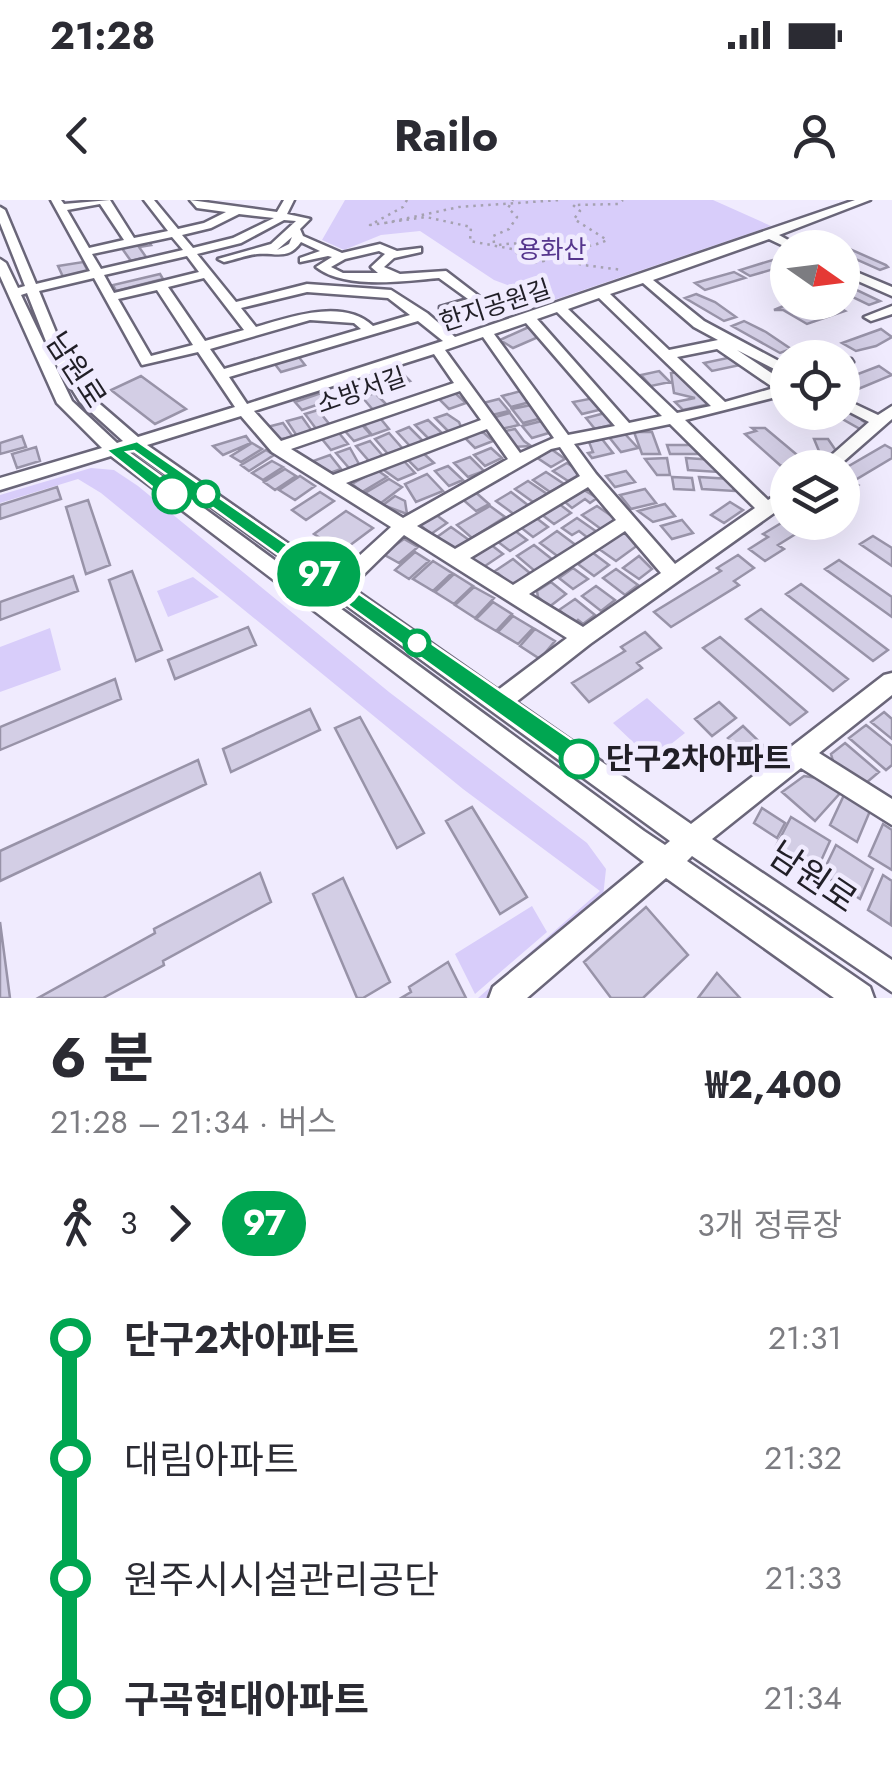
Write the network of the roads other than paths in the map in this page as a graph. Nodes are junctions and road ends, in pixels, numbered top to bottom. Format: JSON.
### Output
{"nodes":[{"id":1,"x":104,"y":200,"type":"edge"},
{"id":2,"x":150,"y":200,"type":"edge"},
{"id":3,"x":195,"y":200,"type":"edge"},
{"id":4,"x":289,"y":200,"type":"edge"},
{"id":5,"x":865,"y":200,"type":"edge"},
{"id":6,"x":59,"y":204,"type":"edge"},
{"id":7,"x":239,"y":205,"type":"edge"},
{"id":8,"x":0,"y":210,"type":"edge"},
{"id":9,"x":282,"y":216,"type":"junction"},
{"id":10,"x":784,"y":230,"type":"edge"},
{"id":11,"x":175,"y":232,"type":"junction"},
{"id":12,"x":296,"y":234,"type":"junction"},
{"id":13,"x":770,"y":235,"type":"edge"},
{"id":14,"x":132,"y":242,"type":"junction"},
{"id":15,"x":417,"y":250,"type":"dead end"},
{"id":16,"x":85,"y":252,"type":"junction"},
{"id":17,"x":190,"y":252,"type":"junction"},
{"id":18,"x":334,"y":254,"type":"junction"},
{"id":19,"x":393,"y":255,"type":"junction"},
{"id":20,"x":224,"y":259,"type":"dead end"},
{"id":21,"x":304,"y":260,"type":"dead end"},
{"id":22,"x":0,"y":263,"type":"edge"},
{"id":23,"x":98,"y":272,"type":"junction"},
{"id":24,"x":206,"y":274,"type":"junction"},
{"id":25,"x":387,"y":277,"type":"junction"},
{"id":26,"x":860,"y":277,"type":"edge"},
{"id":27,"x":645,"y":279,"type":"junction"},
{"id":28,"x":161,"y":286,"type":"junction"},
{"id":29,"x":30,"y":288,"type":"junction"},
{"id":30,"x":892,"y":292,"type":"edge"},
{"id":31,"x":6,"y":294,"type":"edge"},
{"id":32,"x":602,"y":294,"type":"junction"},
{"id":33,"x":112,"y":297,"type":"junction"},
{"id":34,"x":234,"y":306,"type":"junction"},
{"id":35,"x":560,"y":308,"type":"junction"},
{"id":36,"x":445,"y":310,"type":"dead end"},
{"id":37,"x":892,"y":310,"type":"edge"},
{"id":38,"x":422,"y":316,"type":"junction"},
{"id":39,"x":871,"y":317,"type":"dead end"},
{"id":40,"x":529,"y":319,"type":"junction"},
{"id":41,"x":252,"y":331,"type":"junction"},
{"id":42,"x":371,"y":331,"type":"junction"},
{"id":43,"x":486,"y":332,"type":"junction"},
{"id":44,"x":201,"y":346,"type":"junction"},
{"id":45,"x":445,"y":346,"type":"junction"},
{"id":46,"x":667,"y":355,"type":"junction"},
{"id":47,"x":770,"y":362,"type":"edge"},
{"id":48,"x":222,"y":374,"type":"junction"},
{"id":49,"x":770,"y":382,"type":"edge"},
{"id":50,"x":462,"y":385,"type":"junction"},
{"id":51,"x":770,"y":394,"type":"edge"},
{"id":52,"x":722,"y":408,"type":"junction"},
{"id":53,"x":860,"y":408,"type":"edge"},
{"id":54,"x":244,"y":410,"type":"junction"},
{"id":55,"x":885,"y":416,"type":"edge"},
{"id":56,"x":676,"y":417,"type":"junction"},
{"id":57,"x":487,"y":423,"type":"junction"},
{"id":58,"x":624,"y":428,"type":"junction"},
{"id":59,"x":565,"y":440,"type":"junction"},
{"id":60,"x":137,"y":446,"type":"junction"},
{"id":61,"x":278,"y":448,"type":"junction"},
{"id":62,"x":114,"y":450,"type":"junction"},
{"id":63,"x":846,"y":450,"type":"edge"},
{"id":64,"x":517,"y":460,"type":"junction"},
{"id":65,"x":590,"y":478,"type":"junction"},
{"id":66,"x":331,"y":482,"type":"junction"},
{"id":67,"x":0,"y":484,"type":"edge"},
{"id":68,"x":770,"y":505,"type":"edge"},
{"id":69,"x":766,"y":508,"type":"junction"},
{"id":70,"x":626,"y":522,"type":"junction"},
{"id":71,"x":403,"y":526,"type":"junction"},
{"id":72,"x":456,"y":558,"type":"junction"},
{"id":73,"x":673,"y":575,"type":"junction"},
{"id":74,"x":338,"y":587,"type":"junction"},
{"id":75,"x":516,"y":593,"type":"junction"},
{"id":76,"x":583,"y":638,"type":"junction"},
{"id":77,"x":892,"y":682,"type":"edge"},
{"id":78,"x":500,"y":702,"type":"junction"},
{"id":79,"x":800,"y":754,"type":"junction"},
{"id":80,"x":892,"y":812,"type":"edge"},
{"id":81,"x":691,"y":840,"type":"junction"},
{"id":82,"x":666,"y":861,"type":"junction"},
{"id":83,"x":892,"y":977,"type":"edge"},
{"id":84,"x":844,"y":994,"type":"edge"},
{"id":85,"x":504,"y":998,"type":"edge"}],
"edges":[{"from":1,"to":6,"type":"street"},
{"from":1,"to":14,"type":"street"},
{"from":2,"to":11,"type":"street"},
{"from":3,"to":7,"type":"street"},
{"from":4,"to":9,"type":"street"},
{"from":5,"to":10,"type":"street","name":"한지공원길"},
{"from":6,"to":16,"type":"street"},
{"from":7,"to":9,"type":"street"},
{"from":7,"to":11,"type":"street"},
{"from":8,"to":29,"type":"street","name":"남원로"},
{"from":9,"to":12,"type":"street"},
{"from":9,"to":17,"type":"street"},
{"from":11,"to":14,"type":"street"},
{"from":11,"to":17,"type":"street"},
{"from":12,"to":18,"type":"street"},
{"from":12,"to":20,"type":"street"},
{"from":13,"to":27,"type":"street","name":"한지공원길"},
{"from":14,"to":16,"type":"street"},
{"from":15,"to":19,"type":"street"},
{"from":16,"to":23,"type":"street"},
{"from":17,"to":23,"type":"street"},
{"from":17,"to":24,"type":"street"},
{"from":18,"to":19,"type":"street"},
{"from":18,"to":21,"type":"street"},
{"from":18,"to":25,"type":"street"},
{"from":19,"to":25,"type":"street"},
{"from":22,"to":31,"type":"street","name":"남원로"},
{"from":23,"to":29,"type":"street"},
{"from":23,"to":33,"type":"street"},
{"from":24,"to":28,"type":"street"},
{"from":24,"to":34,"type":"street"},
{"from":25,"to":36,"type":"street"},
{"from":26,"to":30,"type":"street"},
{"from":27,"to":32,"type":"street","name":"한지공원길"},
{"from":27,"to":47,"type":"street"},
{"from":28,"to":33,"type":"street"},
{"from":28,"to":44,"type":"street"},
{"from":29,"to":31,"type":"street"},
{"from":29,"to":60,"type":"street","name":"남원로"},
{"from":31,"to":62,"type":"street","name":"남원로"},
{"from":32,"to":35,"type":"street","name":"한지공원길"},
{"from":32,"to":46,"type":"street"},
{"from":33,"to":44,"type":"street","name":"소방서길"},
{"from":34,"to":38,"type":"street"},
{"from":34,"to":41,"type":"street"},
{"from":35,"to":40,"type":"street","name":"한지공원길"},
{"from":35,"to":56,"type":"street"},
{"from":37,"to":39,"type":"street"},
{"from":38,"to":42,"type":"street","name":"소방서길"},
{"from":38,"to":45,"type":"street"},
{"from":40,"to":43,"type":"street","name":"한지공원길"},
{"from":40,"to":58,"type":"street"},
{"from":41,"to":42,"type":"street","name":"소방서길"},
{"from":41,"to":44,"type":"street","name":"소방서길"},
{"from":42,"to":48,"type":"street","name":"소방서길"},
{"from":43,"to":45,"type":"street","name":"한지공원길"},
{"from":43,"to":59,"type":"street"},
{"from":44,"to":48,"type":"street"},
{"from":45,"to":50,"type":"street"},
{"from":45,"to":54,"type":"street","name":"한지공원길"},
{"from":46,"to":49,"type":"street"},
{"from":46,"to":52,"type":"street"},
{"from":48,"to":54,"type":"street"},
{"from":50,"to":57,"type":"street"},
{"from":50,"to":61,"type":"street","name":"소방서길"},
{"from":51,"to":52,"type":"street"},
{"from":52,"to":56,"type":"street"},
{"from":53,"to":55,"type":"street"},
{"from":54,"to":60,"type":"street","name":"한지공원길"},
{"from":54,"to":61,"type":"street"},
{"from":55,"to":63,"type":"street"},
{"from":56,"to":58,"type":"street"},
{"from":56,"to":69,"type":"street"},
{"from":57,"to":64,"type":"street"},
{"from":57,"to":66,"type":"street"},
{"from":58,"to":59,"type":"street"},
{"from":59,"to":64,"type":"street"},
{"from":59,"to":65,"type":"street"},
{"from":60,"to":62,"type":"street","name":"한지공원길"},
{"from":60,"to":74,"type":"street","name":"남원로"},
{"from":61,"to":66,"type":"street"},
{"from":62,"to":67,"type":"street","name":"남원로"},
{"from":62,"to":82,"type":"street","name":"남원로"},
{"from":64,"to":71,"type":"street"},
{"from":65,"to":70,"type":"street"},
{"from":65,"to":72,"type":"street"},
{"from":66,"to":71,"type":"street"},
{"from":68,"to":69,"type":"street"},
{"from":69,"to":73,"type":"street"},
{"from":70,"to":73,"type":"street"},
{"from":70,"to":75,"type":"street"},
{"from":71,"to":72,"type":"street"},
{"from":71,"to":74,"type":"street"},
{"from":72,"to":75,"type":"street"},
{"from":73,"to":76,"type":"street"},
{"from":74,"to":78,"type":"street","name":"남원로"},
{"from":75,"to":76,"type":"street"},
{"from":76,"to":78,"type":"street"},
{"from":77,"to":79,"type":"street"},
{"from":78,"to":81,"type":"street","name":"남원로"},
{"from":79,"to":80,"type":"street"},
{"from":79,"to":81,"type":"street"},
{"from":81,"to":82,"type":"street"},
{"from":81,"to":83,"type":"street","name":"남원로"},
{"from":82,"to":84,"type":"street","name":"남원로"},
{"from":82,"to":85,"type":"street"}]}
